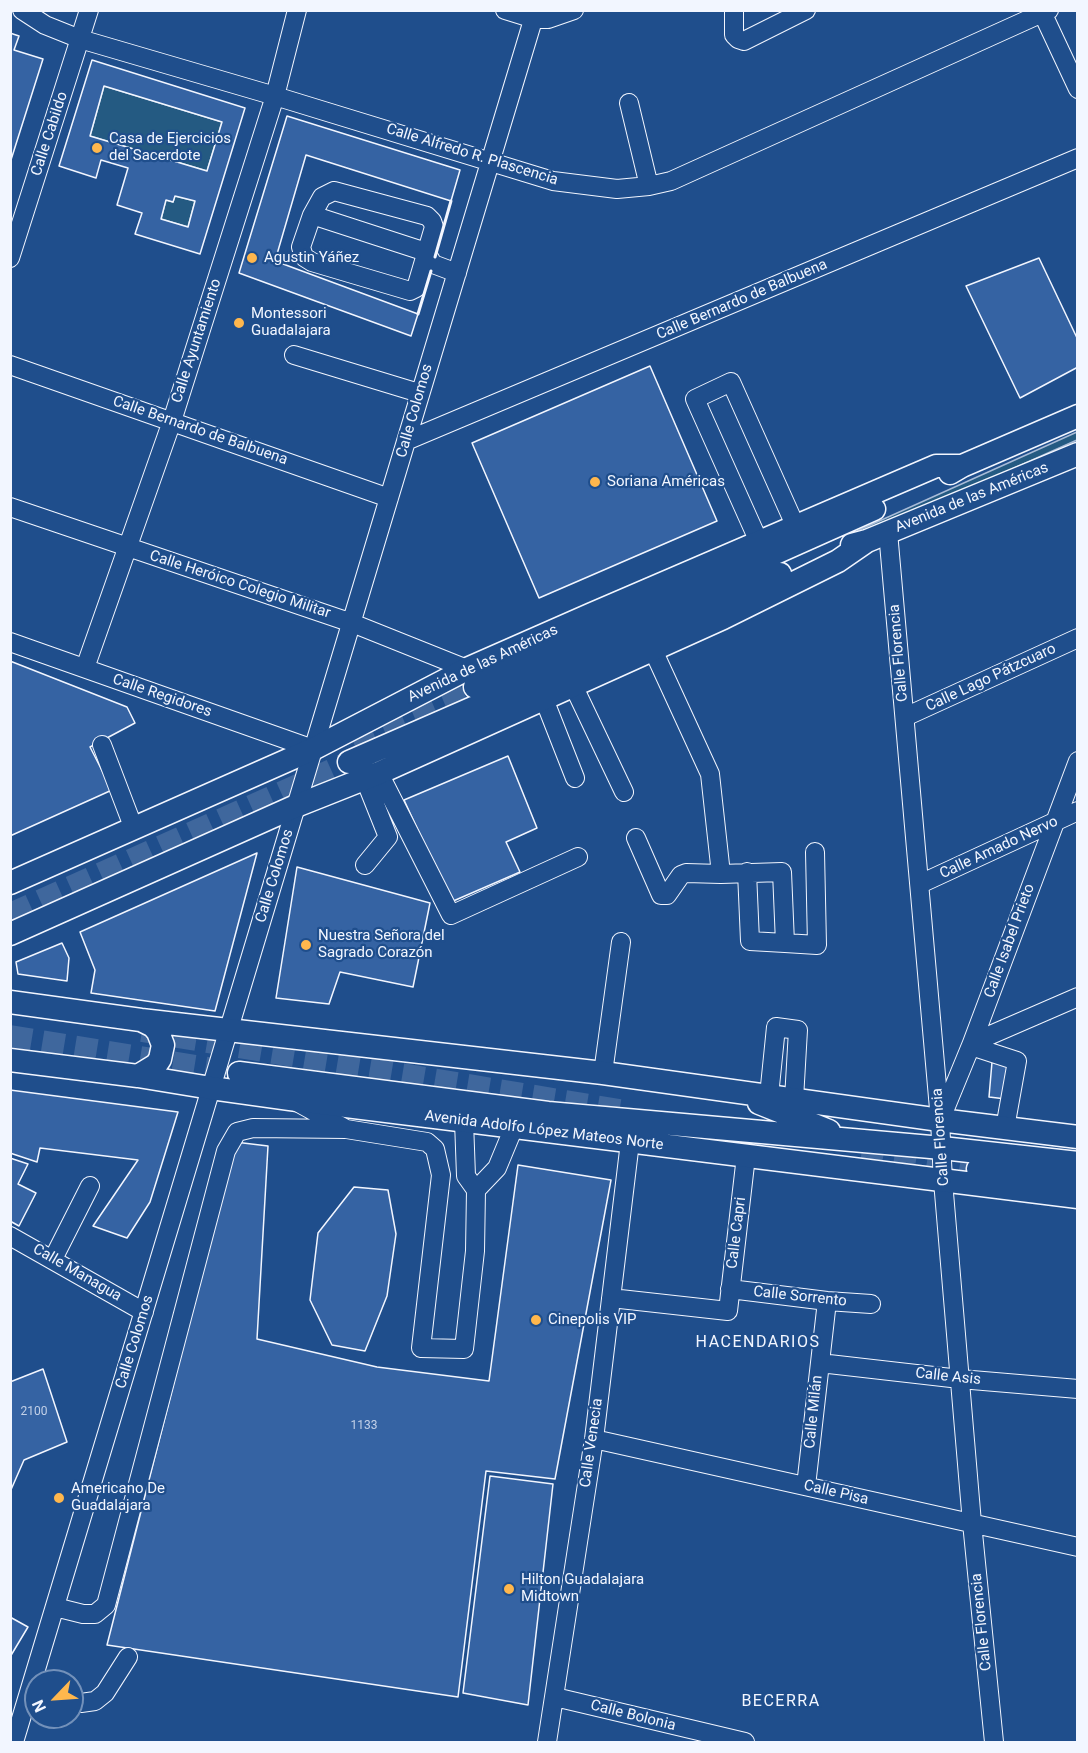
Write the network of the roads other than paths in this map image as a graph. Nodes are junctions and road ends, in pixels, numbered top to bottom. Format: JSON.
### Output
{"nodes":[{"id":1,"x":22,"y":10,"type":"edge"},
{"id":2,"x":89,"y":10,"type":"edge"},
{"id":3,"x":297,"y":10,"type":"edge"},
{"id":4,"x":505,"y":10,"type":"edge"},
{"id":5,"x":574,"y":10,"type":"edge"},
{"id":6,"x":734,"y":10,"type":"edge"},
{"id":7,"x":806,"y":10,"type":"edge"},
{"id":8,"x":1044,"y":11,"type":"edge"},
{"id":9,"x":535,"y":15,"type":"edge"},
{"id":10,"x":80,"y":39,"type":"junction"},
{"id":11,"x":1077,"y":90,"type":"edge"},
{"id":12,"x":275,"y":96,"type":"junction"},
{"id":13,"x":629,"y":103,"type":"dead end"},
{"id":14,"x":1077,"y":158,"type":"edge"},
{"id":15,"x":490,"y":162,"type":"junction"},
{"id":16,"x":649,"y":186,"type":"junction"},
{"id":17,"x":312,"y":215,"type":"junction"},
{"id":18,"x":10,"y":258,"type":"edge"},
{"id":19,"x":427,"y":261,"type":"junction"},
{"id":20,"x":457,"y":273,"type":"junction"},
{"id":21,"x":294,"y":355,"type":"dead end"},
{"id":22,"x":10,"y":365,"type":"edge"},
{"id":23,"x":420,"y":393,"type":"junction"},
{"id":24,"x":1077,"y":416,"type":"edge"},
{"id":25,"x":172,"y":421,"type":"junction"},
{"id":26,"x":406,"y":441,"type":"junction"},
{"id":27,"x":1077,"y":454,"type":"edge"},
{"id":28,"x":962,"y":466,"type":"junction"},
{"id":29,"x":389,"y":498,"type":"junction"},
{"id":30,"x":10,"y":507,"type":"edge"},
{"id":31,"x":795,"y":525,"type":"junction"},
{"id":32,"x":888,"y":532,"type":"junction"},
{"id":33,"x":867,"y":541,"type":"junction"},
{"id":34,"x":759,"y":542,"type":"junction"},
{"id":35,"x":128,"y":548,"type":"junction"},
{"id":36,"x":352,"y":622,"type":"junction"},
{"id":37,"x":1077,"y":638,"type":"edge"},
{"id":38,"x":10,"y":642,"type":"edge"},
{"id":39,"x":653,"y":650,"type":"junction"},
{"id":40,"x":85,"y":669,"type":"junction"},
{"id":41,"x":471,"y":678,"type":"junction"},
{"id":42,"x":573,"y":685,"type":"junction"},
{"id":43,"x":544,"y":699,"type":"junction"},
{"id":44,"x":905,"y":717,"type":"junction"},
{"id":45,"x":102,"y":745,"type":"dead end"},
{"id":46,"x":313,"y":749,"type":"junction"},
{"id":47,"x":1077,"y":761,"type":"edge"},
{"id":48,"x":364,"y":771,"type":"junction"},
{"id":49,"x":575,"y":778,"type":"dead end"},
{"id":50,"x":624,"y":792,"type":"dead end"},
{"id":51,"x":296,"y":806,"type":"junction"},
{"id":52,"x":1077,"y":811,"type":"edge"},
{"id":53,"x":1054,"y":822,"type":"junction"},
{"id":54,"x":134,"y":829,"type":"junction"},
{"id":55,"x":636,"y":838,"type":"dead end"},
{"id":56,"x":815,"y":852,"type":"dead end"},
{"id":57,"x":578,"y":857,"type":"dead end"},
{"id":58,"x":364,"y":865,"type":"dead end"},
{"id":59,"x":747,"y":872,"type":"junction"},
{"id":60,"x":722,"y":874,"type":"junction"},
{"id":61,"x":10,"y":883,"type":"edge"},
{"id":62,"x":920,"y":884,"type":"junction"},
{"id":63,"x":10,"y":934,"type":"edge"},
{"id":64,"x":621,"y":942,"type":"dead end"},
{"id":65,"x":785,"y":944,"type":"junction"},
{"id":66,"x":1077,"y":997,"type":"edge"},
{"id":67,"x":10,"y":1002,"type":"edge"},
{"id":68,"x":141,"y":1020,"type":"junction"},
{"id":69,"x":229,"y":1029,"type":"junction"},
{"id":70,"x":972,"y":1045,"type":"junction"},
{"id":71,"x":10,"y":1060,"type":"edge"},
{"id":72,"x":239,"y":1073,"type":"tunnel mouth"},
{"id":73,"x":603,"y":1073,"type":"junction"},
{"id":74,"x":138,"y":1076,"type":"junction"},
{"id":75,"x":211,"y":1088,"type":"junction"},
{"id":76,"x":724,"y":1089,"type":"junction"},
{"id":77,"x":769,"y":1096,"type":"junction"},
{"id":78,"x":290,"y":1098,"type":"junction"},
{"id":79,"x":794,"y":1099,"type":"junction"},
{"id":80,"x":940,"y":1120,"type":"junction"},
{"id":81,"x":464,"y":1121,"type":"junction"},
{"id":82,"x":514,"y":1127,"type":"junction"},
{"id":83,"x":1005,"y":1128,"type":"junction"},
{"id":84,"x":346,"y":1129,"type":"junction"},
{"id":85,"x":1077,"y":1137,"type":"edge"},
{"id":86,"x":852,"y":1141,"type":"junction"},
{"id":87,"x":630,"y":1142,"type":"junction"},
{"id":88,"x":942,"y":1148,"type":"junction"},
{"id":89,"x":746,"y":1156,"type":"junction"},
{"id":90,"x":1077,"y":1163,"type":"edge"},
{"id":91,"x":978,"y":1169,"type":"tunnel mouth"},
{"id":92,"x":441,"y":1175,"type":"junction"},
{"id":93,"x":1077,"y":1180,"type":"edge"},
{"id":94,"x":943,"y":1181,"type":"junction"},
{"id":95,"x":471,"y":1183,"type":"junction"},
{"id":96,"x":90,"y":1186,"type":"dead end"},
{"id":97,"x":1077,"y":1197,"type":"edge"},
{"id":98,"x":10,"y":1236,"type":"edge"},
{"id":99,"x":52,"y":1259,"type":"junction"},
{"id":100,"x":730,"y":1290,"type":"junction"},
{"id":101,"x":611,"y":1298,"type":"junction"},
{"id":102,"x":827,"y":1301,"type":"junction"},
{"id":103,"x":871,"y":1304,"type":"dead end"},
{"id":104,"x":144,"y":1312,"type":"junction"},
{"id":105,"x":820,"y":1363,"type":"junction"},
{"id":106,"x":960,"y":1379,"type":"junction"},
{"id":107,"x":1077,"y":1389,"type":"edge"},
{"id":108,"x":594,"y":1438,"type":"junction"},
{"id":109,"x":806,"y":1486,"type":"junction"},
{"id":110,"x":972,"y":1523,"type":"junction"},
{"id":111,"x":1077,"y":1547,"type":"edge"},
{"id":112,"x":55,"y":1607,"type":"junction"},
{"id":113,"x":128,"y":1657,"type":"dead end"},
{"id":114,"x":39,"y":1669,"type":"edge"},
{"id":115,"x":555,"y":1697,"type":"junction"},
{"id":116,"x":84,"y":1703,"type":"edge"},
{"id":117,"x":24,"y":1716,"type":"edge"},
{"id":118,"x":14,"y":1743,"type":"edge"},
{"id":119,"x":547,"y":1743,"type":"edge"},
{"id":120,"x":745,"y":1743,"type":"edge"},
{"id":121,"x":994,"y":1743,"type":"edge"}],
"edges":[{"from":1,"to":10,"type":"street","name":"Calle Alfredo R. Plascencia"},
{"from":2,"to":10,"type":"street","name":"Calle Cabildo"},
{"from":3,"to":12,"type":"street","name":"Calle Ayuntamiento"},
{"from":4,"to":9,"type":"street"},
{"from":5,"to":9,"type":"street"},
{"from":6,"to":7,"type":"street"},
{"from":8,"to":11,"type":"street"},
{"from":8,"to":16,"type":"street","name":"Calle Alfredo R. Plascencia"},
{"from":9,"to":15,"type":"street","name":"Calle Colomos"},
{"from":10,"to":12,"type":"street","name":"Calle Alfredo R. Plascencia"},
{"from":10,"to":18,"type":"street","name":"Calle Cabildo"},
{"from":12,"to":15,"type":"street","name":"Calle Alfredo R. Plascencia"},
{"from":12,"to":25,"type":"street","name":"Calle Ayuntamiento"},
{"from":13,"to":16,"type":"street"},
{"from":14,"to":26,"type":"street","name":"Calle Bernardo de Balbuena"},
{"from":15,"to":16,"type":"street","name":"Calle Alfredo R. Plascencia"},
{"from":15,"to":20,"type":"street","name":"Calle Colomos"},
{"from":17,"to":19,"type":"street"},
{"from":17,"to":19,"type":"street"},
{"from":17,"to":19,"type":"street"},
{"from":19,"to":20,"type":"street"},
{"from":20,"to":23,"type":"street","name":"Calle Colomos"},
{"from":21,"to":23,"type":"street"},
{"from":22,"to":25,"type":"street","name":"Calle Bernardo de Balbuena"},
{"from":23,"to":26,"type":"street","name":"Calle Colomos"},
{"from":24,"to":28,"type":"main road","name":"Avenida de las Américas"},
{"from":25,"to":29,"type":"street","name":"Calle Bernardo de Balbuena"},
{"from":25,"to":35,"type":"street","name":"Calle Ayuntamiento"},
{"from":26,"to":29,"type":"street","name":"Calle Colomos"},
{"from":27,"to":32,"type":"main road","name":"Avenida de las Américas"},
{"from":28,"to":31,"type":"main road","name":"Avenida de las Américas"},
{"from":28,"to":41,"type":"main road","name":"Avenida de las Américas"},
{"from":29,"to":36,"type":"street","name":"Calle Colomos"},
{"from":30,"to":35,"type":"street","name":"Calle Heróico Colegio Militar"},
{"from":31,"to":34,"type":"main road","name":"Avenida de las Américas"},
{"from":31,"to":34,"type":"street"},
{"from":32,"to":33,"type":"main road","name":"Avenida de las Américas"},
{"from":32,"to":44,"type":"street","name":"Calle Florencia"},
{"from":33,"to":39,"type":"main road","name":"Avenida de las Américas"},
{"from":33,"to":48,"type":"main road","name":"Avenida de las Américas"},
{"from":34,"to":41,"type":"main road","name":"Avenida de las Américas"},
{"from":35,"to":36,"type":"street","name":"Calle Heróico Colegio Militar"},
{"from":35,"to":40,"type":"street","name":"Calle Ayuntamiento"},
{"from":36,"to":41,"type":"street","name":"Calle Heróico Colegio Militar"},
{"from":36,"to":46,"type":"street","name":"Calle Colomos"},
{"from":37,"to":44,"type":"street","name":"Calle Lago Pátzcuaro"},
{"from":38,"to":40,"type":"street","name":"Calle Regidores"},
{"from":39,"to":42,"type":"main road","name":"Avenida de las Américas"},
{"from":39,"to":60,"type":"street"},
{"from":40,"to":46,"type":"street","name":"Calle Regidores"},
{"from":41,"to":46,"type":"main road","name":"Avenida de las Américas"},
{"from":42,"to":43,"type":"main road","name":"Avenida de las Américas"},
{"from":42,"to":50,"type":"street"},
{"from":43,"to":48,"type":"main road","name":"Avenida de las Américas"},
{"from":43,"to":49,"type":"street"},
{"from":44,"to":62,"type":"street","name":"Calle Florencia"},
{"from":45,"to":54,"type":"street"},
{"from":46,"to":51,"type":"street","name":"Calle Colomos"},
{"from":46,"to":54,"type":"main road","name":"Avenida de las Américas"},
{"from":47,"to":53,"type":"street","name":"Calle Isabel Prieto"},
{"from":48,"to":51,"type":"main road","name":"Avenida de las Américas"},
{"from":48,"to":57,"type":"street"},
{"from":48,"to":58,"type":"street"},
{"from":51,"to":63,"type":"main road","name":"Avenida de las Américas"},
{"from":51,"to":69,"type":"street","name":"Calle Colomos"},
{"from":52,"to":53,"type":"street","name":"Calle Amado Nervo"},
{"from":53,"to":62,"type":"street","name":"Calle Amado Nervo"},
{"from":53,"to":70,"type":"street","name":"Calle Isabel Prieto"},
{"from":54,"to":61,"type":"main road","name":"Avenida de las Américas"},
{"from":55,"to":60,"type":"street"},
{"from":56,"to":65,"type":"street"},
{"from":59,"to":60,"type":"street"},
{"from":59,"to":65,"type":"street"},
{"from":59,"to":65,"type":"street"},
{"from":62,"to":80,"type":"street","name":"Calle Florencia"},
{"from":64,"to":73,"type":"street"},
{"from":66,"to":70,"type":"street"},
{"from":67,"to":68,"type":"main road"},
{"from":68,"to":69,"type":"main road"},
{"from":68,"to":74,"type":"main road"},
{"from":69,"to":73,"type":"main road"},
{"from":69,"to":75,"type":"street","name":"Calle Colomos"},
{"from":70,"to":80,"type":"street","name":"Calle Isabel Prieto"},
{"from":70,"to":83,"type":"street"},
{"from":71,"to":74,"type":"main road","name":"Avenida Adolfo López Mateos Norte"},
{"from":72,"to":86,"type":"main road","name":"Avenida Adolfo López Mateos Norte"},
{"from":73,"to":76,"type":"main road"},
{"from":74,"to":75,"type":"main road","name":"Avenida Adolfo López Mateos Norte"},
{"from":75,"to":78,"type":"main road","name":"Avenida Adolfo López Mateos Norte"},
{"from":75,"to":104,"type":"street","name":"Calle Colomos"},
{"from":76,"to":77,"type":"main road"},
{"from":76,"to":86,"type":"main road"},
{"from":77,"to":79,"type":"main road"},
{"from":77,"to":79,"type":"street"},
{"from":78,"to":81,"type":"main road","name":"Avenida Adolfo López Mateos Norte"},
{"from":78,"to":84,"type":"street"},
{"from":79,"to":80,"type":"main road"},
{"from":80,"to":83,"type":"main road"},
{"from":80,"to":88,"type":"street","name":"Calle Florencia"},
{"from":81,"to":82,"type":"main road","name":"Avenida Adolfo López Mateos Norte"},
{"from":81,"to":95,"type":"street"},
{"from":82,"to":87,"type":"main road","name":"Avenida Adolfo López Mateos Norte"},
{"from":82,"to":95,"type":"street"},
{"from":83,"to":85,"type":"main road"},
{"from":84,"to":92,"type":"street"},
{"from":84,"to":112,"type":"street"},
{"from":86,"to":88,"type":"main road","name":"Avenida Adolfo López Mateos Norte"},
{"from":87,"to":89,"type":"main road","name":"Avenida Adolfo López Mateos Norte"},
{"from":87,"to":101,"type":"street","name":"Calle Venecia"},
{"from":88,"to":90,"type":"main road","name":"Avenida Adolfo López Mateos Norte"},
{"from":88,"to":94,"type":"street","name":"Calle Florencia"},
{"from":89,"to":94,"type":"main road","name":"Avenida Adolfo López Mateos Norte"},
{"from":89,"to":100,"type":"street","name":"Calle Capri"},
{"from":91,"to":93,"type":"main road"},
{"from":92,"to":95,"type":"street"},
{"from":92,"to":95,"type":"street"},
{"from":94,"to":97,"type":"main road","name":"Avenida Adolfo López Mateos Norte"},
{"from":94,"to":106,"type":"street","name":"Calle Florencia"},
{"from":96,"to":99,"type":"street"},
{"from":98,"to":99,"type":"street","name":"Calle Managua"},
{"from":99,"to":104,"type":"street","name":"Calle Managua"},
{"from":100,"to":101,"type":"street","name":"Calle Capri"},
{"from":100,"to":102,"type":"street","name":"Calle Sorrento"},
{"from":101,"to":108,"type":"street","name":"Calle Venecia"},
{"from":102,"to":103,"type":"street","name":"Calle Sorrento"},
{"from":102,"to":105,"type":"street","name":"Calle Milán"},
{"from":104,"to":112,"type":"street","name":"Calle Colomos"},
{"from":105,"to":106,"type":"street","name":"Calle Asis"},
{"from":105,"to":109,"type":"street","name":"Calle Milán"},
{"from":106,"to":107,"type":"street","name":"Calle Asis"},
{"from":106,"to":110,"type":"street","name":"Calle Florencia"},
{"from":108,"to":109,"type":"street","name":"Calle Pisa"},
{"from":108,"to":115,"type":"street","name":"Calle Venecia"},
{"from":109,"to":110,"type":"street","name":"Calle Pisa"},
{"from":110,"to":111,"type":"street","name":"Calle Pisa"},
{"from":110,"to":121,"type":"street","name":"Calle Florencia"},
{"from":112,"to":114,"type":"street","name":"Calle Colomos"},
{"from":113,"to":116,"type":"street"},
{"from":115,"to":119,"type":"street","name":"Calle Venecia"},
{"from":115,"to":120,"type":"street","name":"Calle Bolonia"},
{"from":117,"to":118,"type":"street","name":"Calle Colomos"}]}
